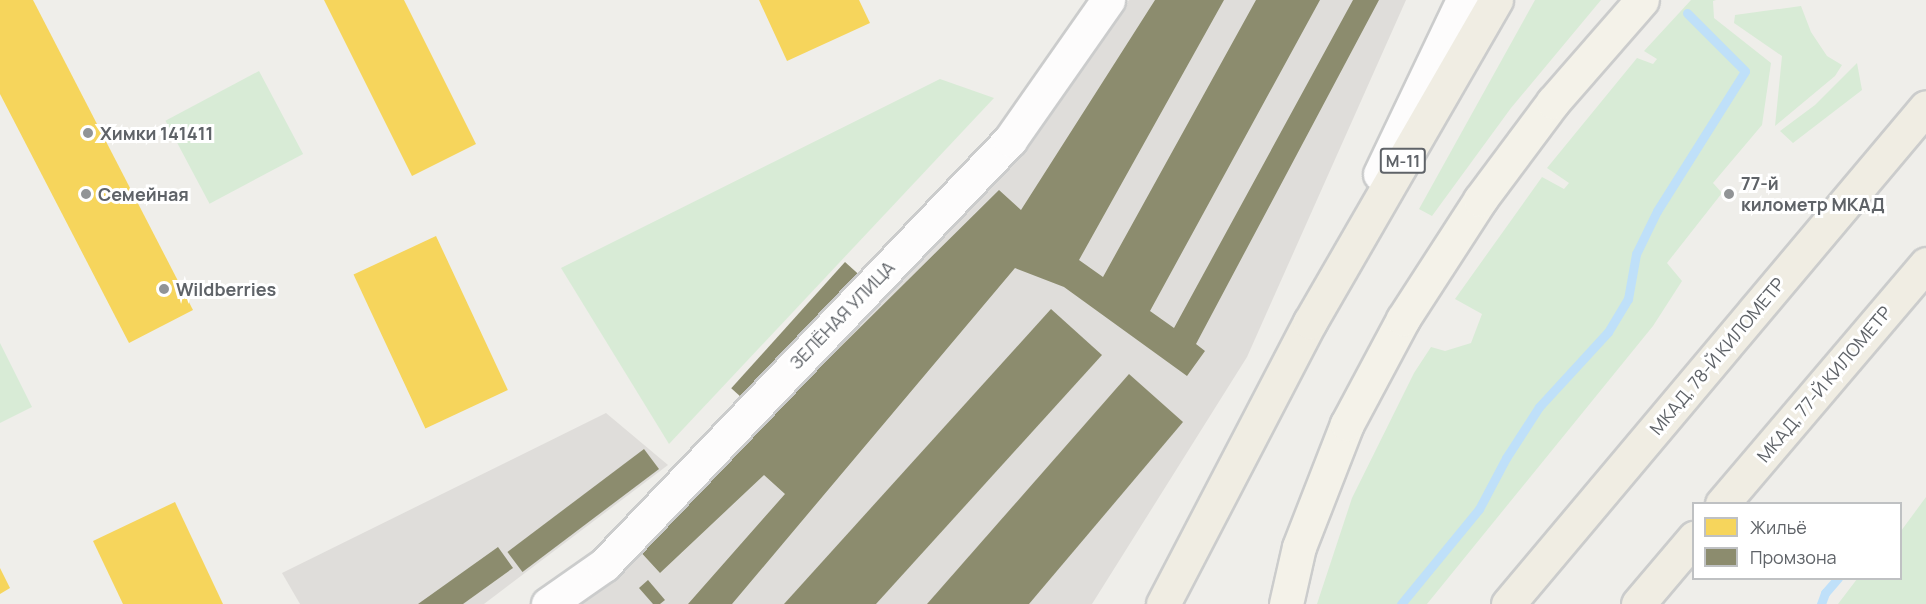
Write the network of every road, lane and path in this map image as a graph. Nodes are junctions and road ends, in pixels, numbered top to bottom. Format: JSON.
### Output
{"nodes":[{"id":1,"x":1108,"y":0,"type":"edge"},
{"id":2,"x":1463,"y":0,"type":"edge"},
{"id":3,"x":1496,"y":0,"type":"edge"},
{"id":4,"x":1642,"y":0,"type":"edge"},
{"id":5,"x":1926,"y":107,"type":"edge"},
{"id":6,"x":1926,"y":264,"type":"edge"},
{"id":7,"x":1310,"y":322,"type":"junction"},
{"id":8,"x":1724,"y":502,"type":"edge"},
{"id":9,"x":1692,"y":540,"type":"edge"},
{"id":10,"x":1692,"y":547,"type":"edge"},
{"id":11,"x":548,"y":604,"type":"edge"},
{"id":12,"x":1163,"y":604,"type":"edge"},
{"id":13,"x":1286,"y":604,"type":"edge"},
{"id":14,"x":1508,"y":604,"type":"edge"},
{"id":15,"x":1638,"y":604,"type":"edge"},
{"id":16,"x":1655,"y":604,"type":"edge"}],
"edges":[{"from":1,"to":11,"type":"street","name":"ЗЕЛЁНАЯ УЛИЦА"},
{"from":2,"to":7,"type":"street","number":"М-11"},
{"from":3,"to":7,"type":"highway","number":"М-11"},
{"from":4,"to":13,"type":"main road"},
{"from":5,"to":14,"type":"highway","name":"МКАД, 78-Й КИЛОМЕТР"},
{"from":6,"to":8,"type":"highway","name":"МКАД, 77-Й КИЛОМЕТР"},
{"from":7,"to":12,"type":"highway","number":"М-11"},
{"from":9,"to":15,"type":"highway"},
{"from":10,"to":16,"type":"highway"}]}
